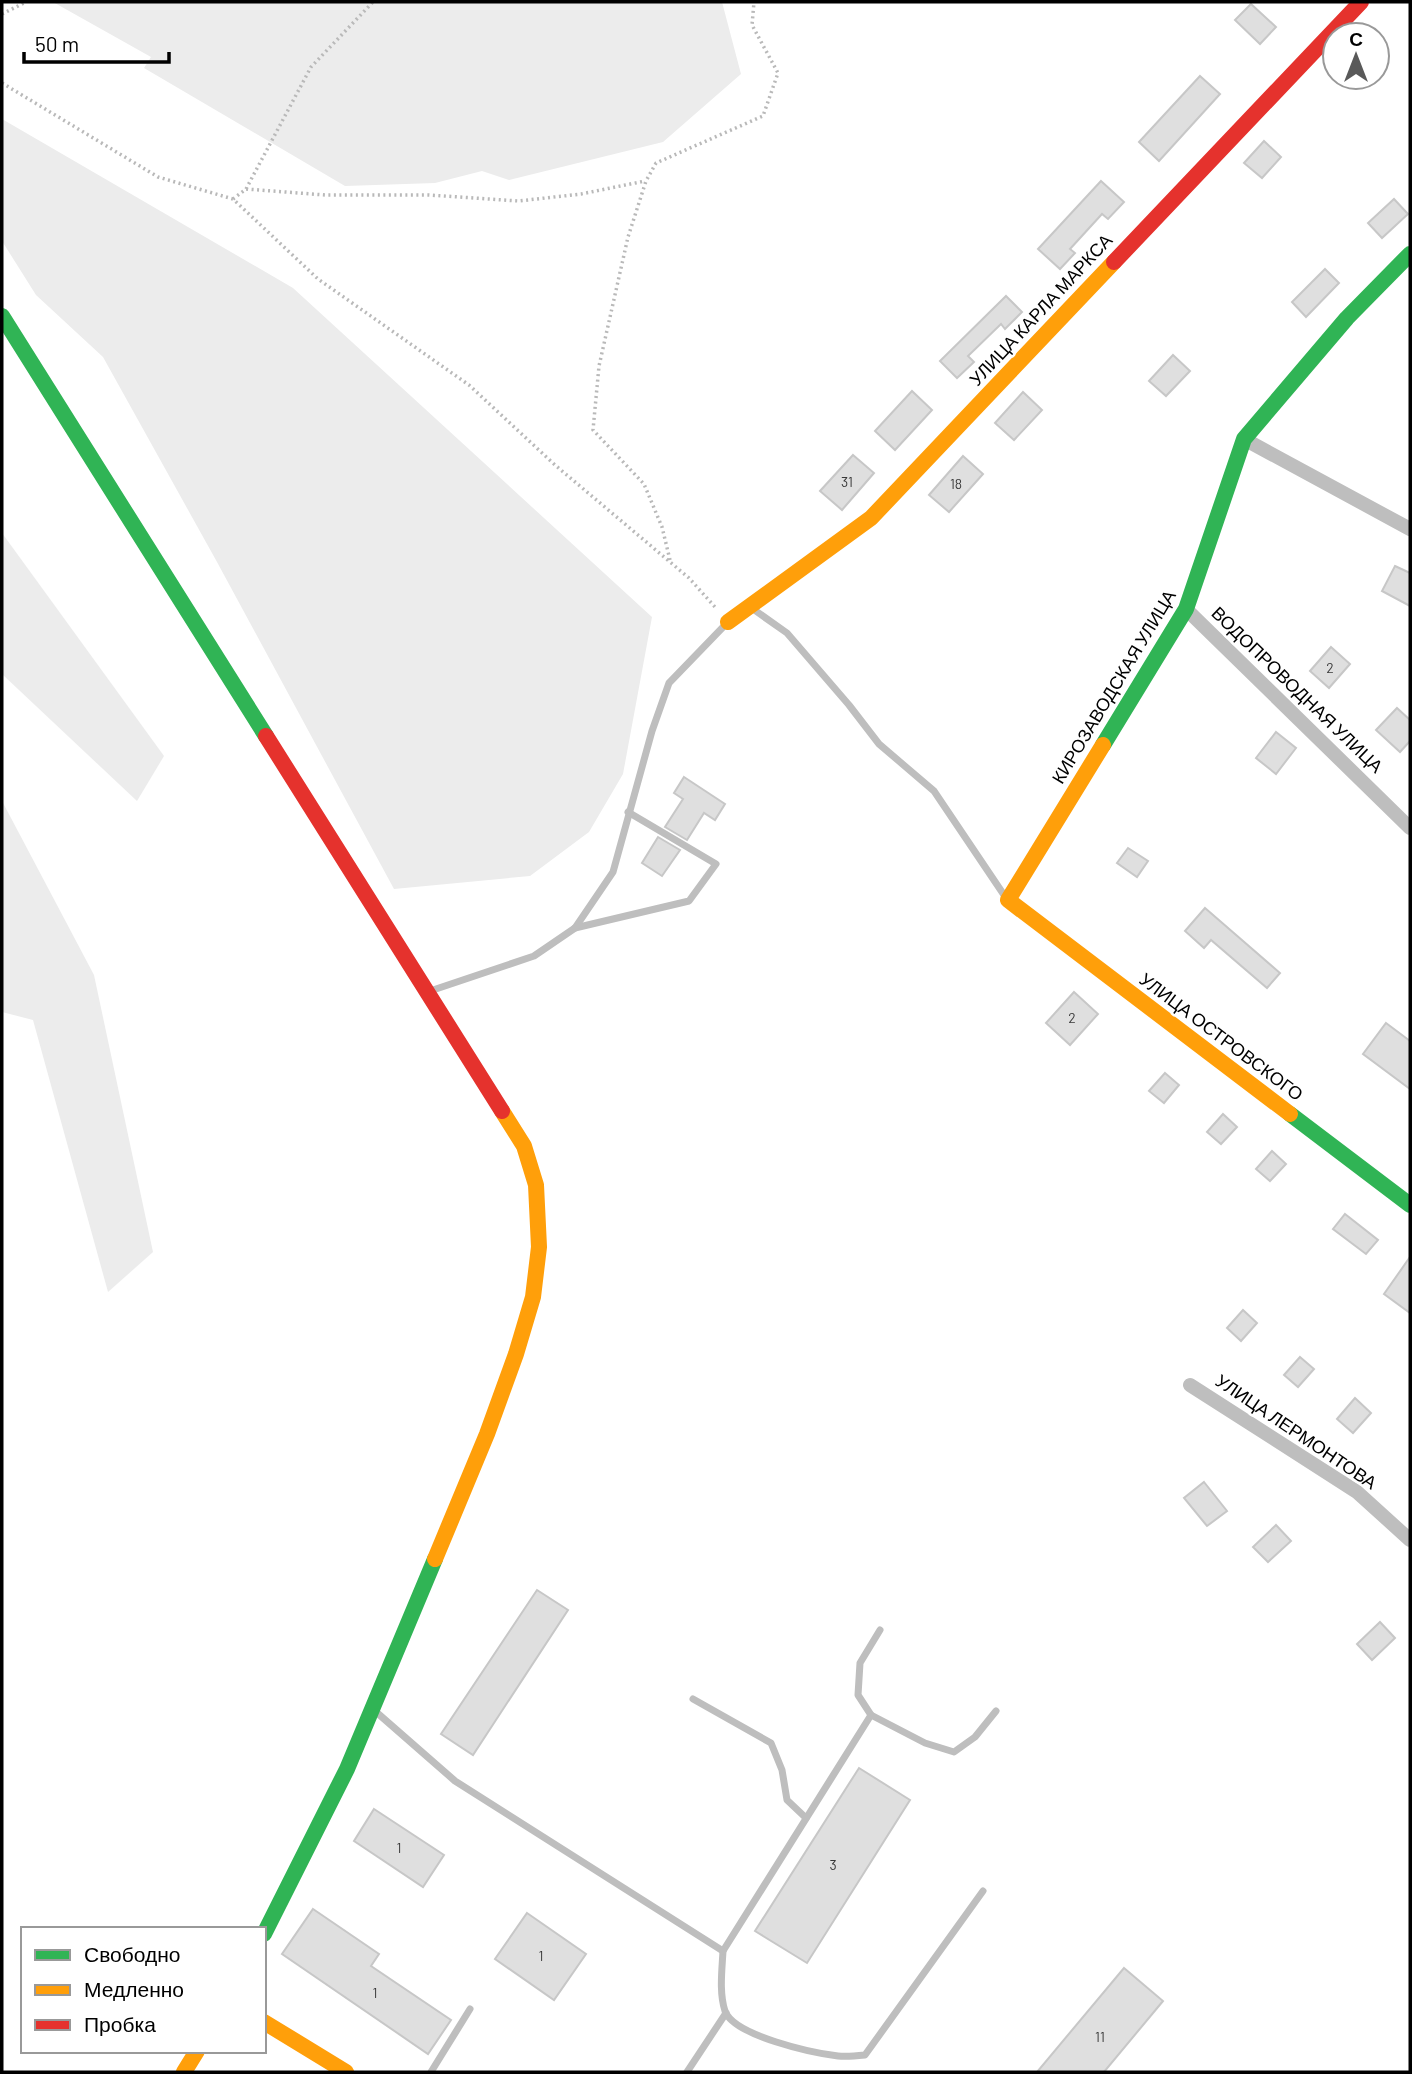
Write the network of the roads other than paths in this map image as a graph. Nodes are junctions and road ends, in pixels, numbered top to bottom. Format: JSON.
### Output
{"nodes":[{"id":1,"x":1361,"y":2,"type":"edge"},
{"id":2,"x":1410,"y":254,"type":"edge"},
{"id":3,"x":2,"y":316,"type":"edge"},
{"id":4,"x":1244,"y":439,"type":"junction"},
{"id":5,"x":1410,"y":529,"type":"edge"},
{"id":6,"x":750,"y":607,"type":"junction"},
{"id":7,"x":1186,"y":609,"type":"junction"},
{"id":8,"x":728,"y":622,"type":"joint"},
{"id":9,"x":628,"y":812,"type":"junction"},
{"id":10,"x":1410,"y":828,"type":"edge"},
{"id":11,"x":1008,"y":900,"type":"junction"},
{"id":12,"x":575,"y":928,"type":"junction"},
{"id":13,"x":426,"y":992,"type":"junction"},
{"id":14,"x":1410,"y":1205,"type":"edge"},
{"id":15,"x":1190,"y":1385,"type":"dead end"},
{"id":16,"x":1410,"y":1540,"type":"edge"},
{"id":17,"x":880,"y":1630,"type":"dead end"},
{"id":18,"x":693,"y":1699,"type":"dead end"},
{"id":19,"x":372,"y":1708,"type":"junction"},
{"id":20,"x":996,"y":1711,"type":"dead end"},
{"id":21,"x":871,"y":1715,"type":"junction"},
{"id":22,"x":806,"y":1818,"type":"junction"},
{"id":23,"x":983,"y":1891,"type":"dead end"},
{"id":24,"x":266,"y":1930,"type":"edge"},
{"id":25,"x":723,"y":1951,"type":"junction"},
{"id":26,"x":470,"y":2009,"type":"dead end"},
{"id":27,"x":726,"y":2013,"type":"junction"},
{"id":28,"x":266,"y":2023,"type":"edge"},
{"id":29,"x":196,"y":2053,"type":"edge"},
{"id":30,"x":184,"y":2072,"type":"edge"},
{"id":31,"x":346,"y":2072,"type":"edge"},
{"id":32,"x":431,"y":2072,"type":"edge"},
{"id":33,"x":687,"y":2072,"type":"edge"}],
"edges":[{"from":1,"to":6,"type":"street","name":"УЛИЦА КАРЛА МАРКСА"},
{"from":2,"to":4,"type":"street","name":"КИРОЗАВОДСКАЯ УЛИЦА"},
{"from":3,"to":13,"type":"street"},
{"from":4,"to":5,"type":"street"},
{"from":4,"to":7,"type":"street","name":"КИРОЗАВОДСКАЯ УЛИЦА"},
{"from":6,"to":8,"type":"street","name":"УЛИЦА КАРЛА МАРКСА"},
{"from":6,"to":11,"type":"lane"},
{"from":7,"to":10,"type":"street","name":"ВОДОПРОВОДНАЯ УЛИЦА"},
{"from":7,"to":11,"type":"street","name":"КИРОЗАВОДСКАЯ УЛИЦА"},
{"from":8,"to":9,"type":"lane"},
{"from":9,"to":12,"type":"lane"},
{"from":9,"to":12,"type":"lane"},
{"from":11,"to":14,"type":"street","name":"УЛИЦА ОСТРОВСКОГО"},
{"from":12,"to":13,"type":"lane"},
{"from":13,"to":19,"type":"street"},
{"from":15,"to":16,"type":"street","name":"УЛИЦА ЛЕРМОНТОВА"},
{"from":17,"to":21,"type":"lane"},
{"from":18,"to":22,"type":"lane"},
{"from":19,"to":24,"type":"street"},
{"from":19,"to":25,"type":"lane"},
{"from":20,"to":21,"type":"lane"},
{"from":21,"to":22,"type":"lane"},
{"from":22,"to":25,"type":"lane"},
{"from":23,"to":27,"type":"lane"},
{"from":25,"to":27,"type":"lane"},
{"from":26,"to":32,"type":"lane"},
{"from":27,"to":33,"type":"lane"},
{"from":28,"to":31,"type":"street"},
{"from":29,"to":30,"type":"street"}]}
